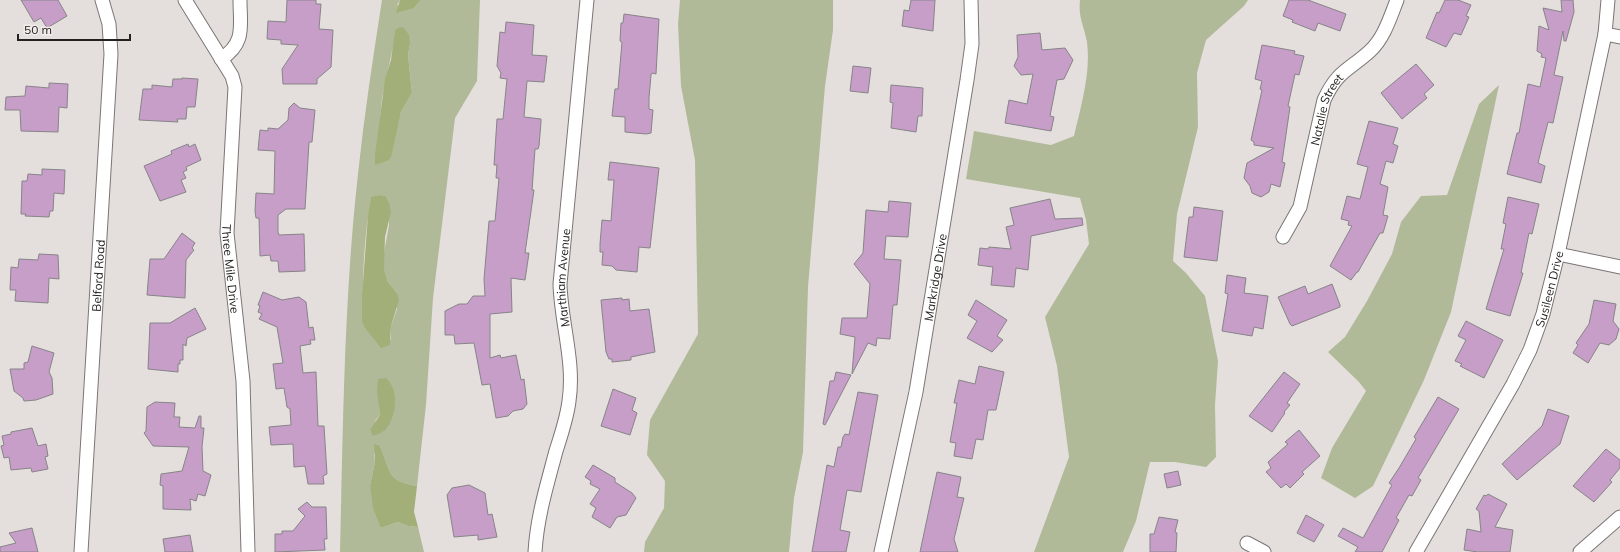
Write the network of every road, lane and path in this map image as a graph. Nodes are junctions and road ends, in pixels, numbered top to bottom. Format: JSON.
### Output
{"nodes":[{"id":1,"x":102,"y":0,"type":"edge"},
{"id":2,"x":185,"y":0,"type":"edge"},
{"id":3,"x":240,"y":0,"type":"edge"},
{"id":4,"x":588,"y":0,"type":"edge"},
{"id":5,"x":972,"y":0,"type":"edge"},
{"id":6,"x":1397,"y":0,"type":"edge"},
{"id":7,"x":1608,"y":0,"type":"edge"},
{"id":8,"x":1605,"y":34,"type":"junction"},
{"id":9,"x":1620,"y":37,"type":"edge"},
{"id":10,"x":221,"y":59,"type":"junction"},
{"id":11,"x":1283,"y":237,"type":"dead end"},
{"id":12,"x":1558,"y":254,"type":"junction"},
{"id":13,"x":1620,"y":267,"type":"edge"},
{"id":14,"x":1620,"y":516,"type":"edge"},
{"id":15,"x":1247,"y":543,"type":"dead end"},
{"id":16,"x":80,"y":552,"type":"edge"},
{"id":17,"x":248,"y":552,"type":"edge"},
{"id":18,"x":535,"y":552,"type":"edge"},
{"id":19,"x":881,"y":552,"type":"edge"},
{"id":20,"x":1264,"y":552,"type":"edge"},
{"id":21,"x":1416,"y":552,"type":"edge"},
{"id":22,"x":1580,"y":552,"type":"edge"}],
"edges":[{"from":1,"to":16,"type":"street","name":"Belford Road"},
{"from":2,"to":10,"type":"street","name":"Three Mile Drive"},
{"from":3,"to":10,"type":"street"},
{"from":4,"to":18,"type":"street","name":"Marthiam Avenue"},
{"from":5,"to":19,"type":"street","name":"Markridge Drive"},
{"from":6,"to":11,"type":"street","name":"Natalie Street"},
{"from":7,"to":8,"type":"street","name":"Susileen Drive"},
{"from":8,"to":9,"type":"street"},
{"from":8,"to":12,"type":"street","name":"Susileen Drive"},
{"from":10,"to":17,"type":"street","name":"Three Mile Drive"},
{"from":12,"to":13,"type":"street"},
{"from":12,"to":21,"type":"street","name":"Susileen Drive"},
{"from":14,"to":22,"type":"street"},
{"from":15,"to":20,"type":"street"}]}
